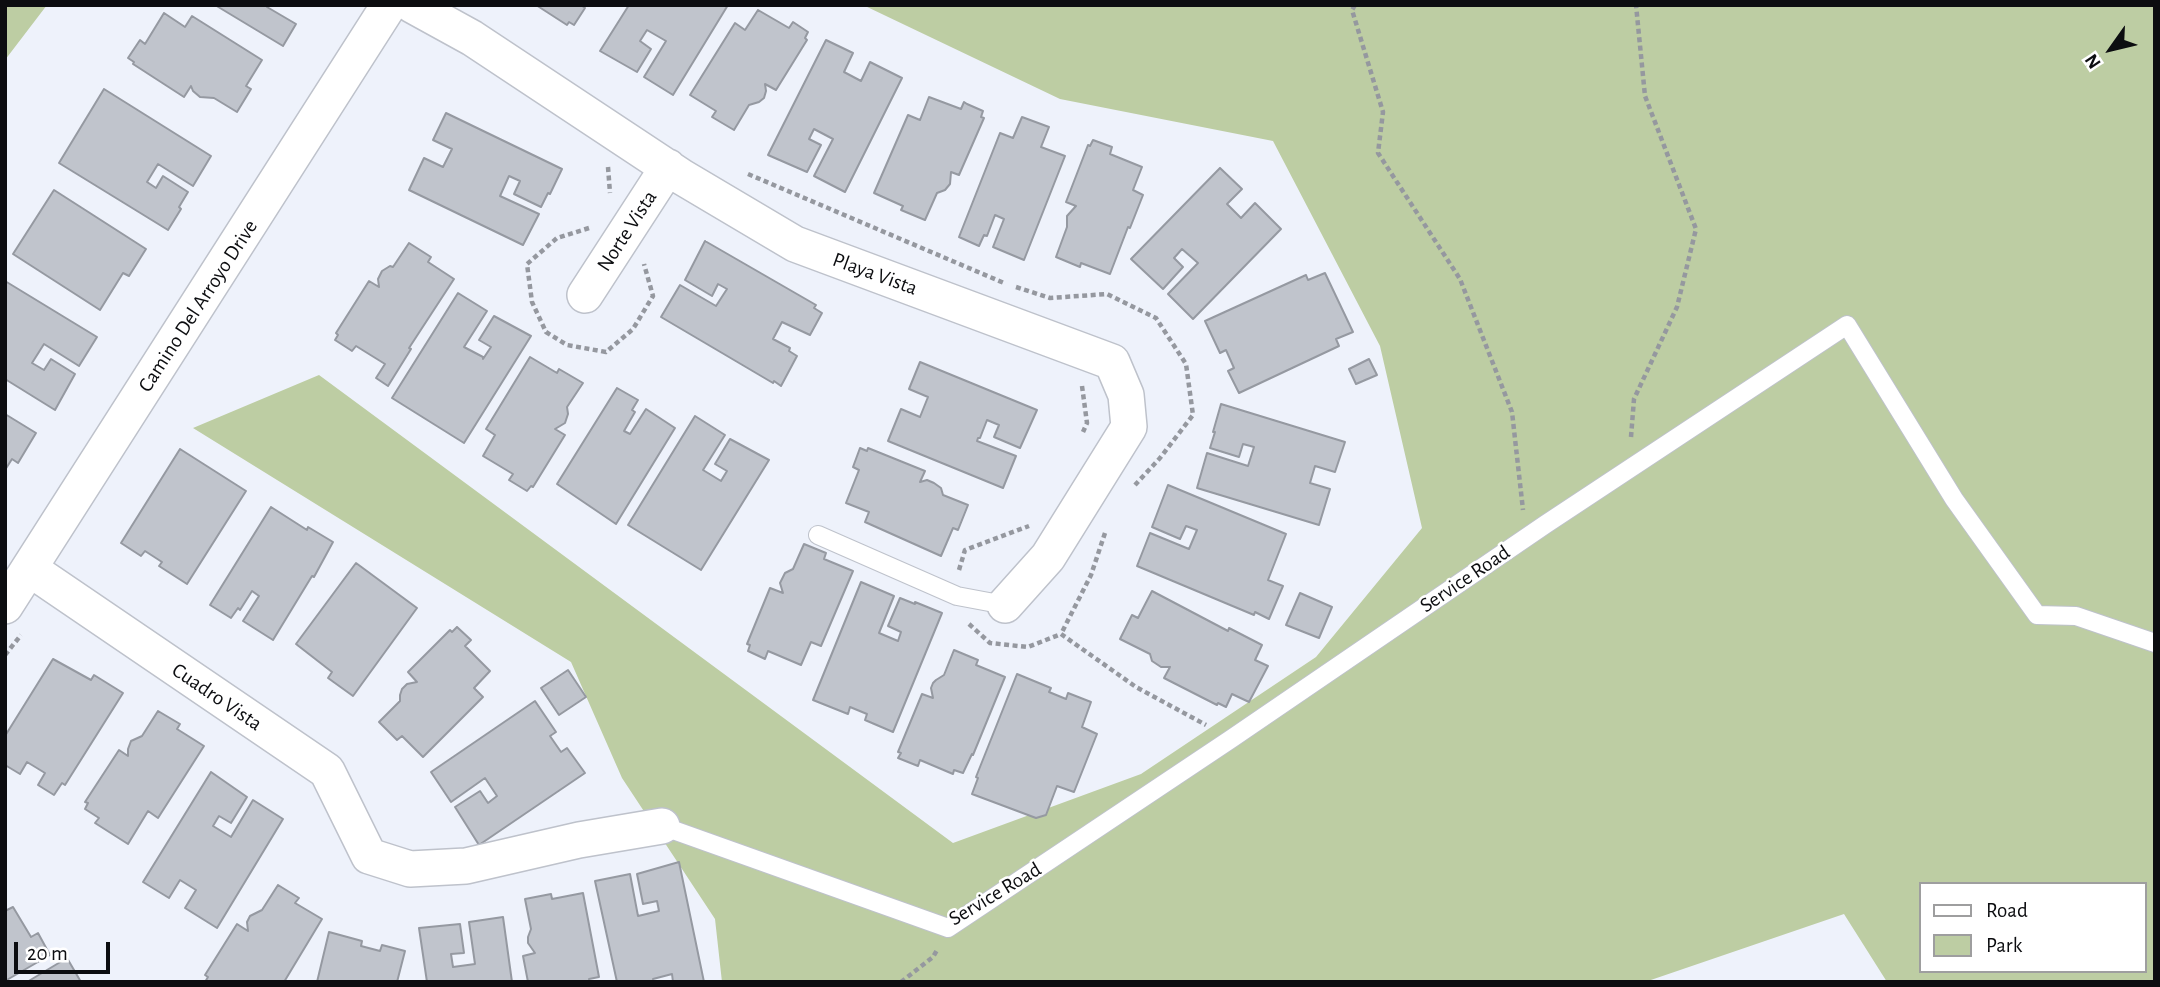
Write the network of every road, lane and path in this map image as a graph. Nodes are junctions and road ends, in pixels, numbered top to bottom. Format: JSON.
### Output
{"nodes":[{"id":1,"x":389,"y":5,"type":"edge"},
{"id":2,"x":412,"y":5,"type":"edge"},
{"id":3,"x":1355,"y":5,"type":"edge"},
{"id":4,"x":1636,"y":5,"type":"edge"},
{"id":5,"x":668,"y":167,"type":"junction"},
{"id":6,"x":585,"y":295,"type":"dead end"},
{"id":7,"x":1081,"y":382,"type":"dead end"},
{"id":8,"x":1082,"y":435,"type":"dead end"},
{"id":9,"x":1629,"y":469,"type":"junction"},
{"id":10,"x":1033,"y":524,"type":"dead end"},
{"id":11,"x":818,"y":536,"type":"dead end"},
{"id":12,"x":1526,"y":538,"type":"junction"},
{"id":13,"x":30,"y":569,"type":"junction"},
{"id":14,"x":957,"y":596,"type":"junction"},
{"id":15,"x":1005,"y":605,"type":"joint"},
{"id":16,"x":5,"y":606,"type":"edge"},
{"id":17,"x":1061,"y":634,"type":"dead end"},
{"id":18,"x":2155,"y":643,"type":"edge"},
{"id":19,"x":662,"y":826,"type":"joint"},
{"id":20,"x":948,"y":928,"type":"junction"},
{"id":21,"x":901,"y":982,"type":"edge"}],
"edges":[{"from":1,"to":13,"type":"street","name":"Camino Del Arroyo Drive"},
{"from":2,"to":5,"type":"street","name":"Playa Vista"},
{"from":3,"to":12,"type":"path"},
{"from":4,"to":9,"type":"path"},
{"from":5,"to":6,"type":"street","name":"Norte Vista"},
{"from":5,"to":15,"type":"street","name":"Playa Vista"},
{"from":7,"to":8,"type":"path"},
{"from":9,"to":12,"type":"lane","name":"Service Road"},
{"from":9,"to":18,"type":"lane","name":"Service Road"},
{"from":10,"to":14,"type":"path"},
{"from":11,"to":14,"type":"lane"},
{"from":12,"to":20,"type":"lane","name":"Service Road"},
{"from":13,"to":16,"type":"street","name":"Camino Del Arroyo Drive"},
{"from":13,"to":19,"type":"street","name":"Cuadro Vista"},
{"from":14,"to":15,"type":"lane"},
{"from":14,"to":17,"type":"path"},
{"from":19,"to":20,"type":"lane","name":"Service Road"},
{"from":20,"to":21,"type":"path"}]}
